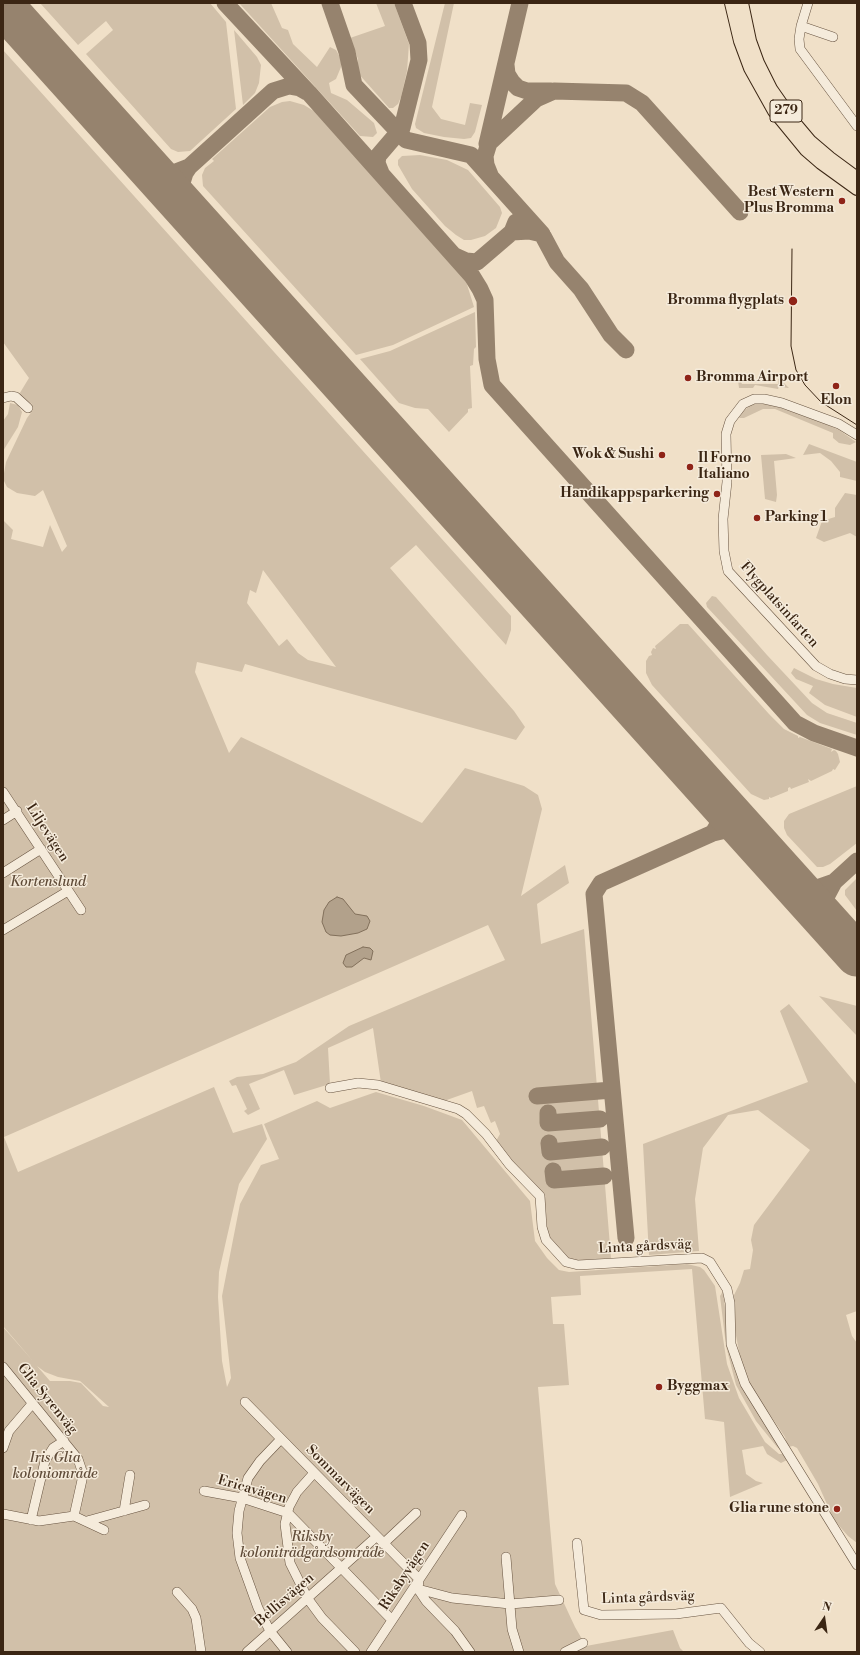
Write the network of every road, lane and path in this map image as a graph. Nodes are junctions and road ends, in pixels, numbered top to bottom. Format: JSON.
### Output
{"nodes":[{"id":1,"x":731,"y":3,"type":"edge"},
{"id":2,"x":742,"y":3,"type":"edge"},
{"id":3,"x":746,"y":3,"type":"edge"},
{"id":4,"x":808,"y":3,"type":"edge"},
{"id":5,"x":745,"y":22,"type":"junction"},
{"id":6,"x":801,"y":26,"type":"junction"},
{"id":7,"x":833,"y":37,"type":"dead end"},
{"id":8,"x":857,"y":126,"type":"edge"},
{"id":9,"x":857,"y":178,"type":"edge"},
{"id":10,"x":857,"y":189,"type":"edge"},
{"id":11,"x":3,"y":398,"type":"edge"},
{"id":12,"x":28,"y":408,"type":"dead end"},
{"id":13,"x":857,"y":435,"type":"edge"},
{"id":14,"x":857,"y":680,"type":"edge"},
{"id":15,"x":3,"y":792,"type":"edge"},
{"id":16,"x":17,"y":811,"type":"junction"},
{"id":17,"x":3,"y":820,"type":"edge"},
{"id":18,"x":41,"y":849,"type":"junction"},
{"id":19,"x":3,"y":873,"type":"edge"},
{"id":20,"x":68,"y":890,"type":"junction"},
{"id":21,"x":81,"y":910,"type":"dead end"},
{"id":22,"x":3,"y":930,"type":"edge"},
{"id":23,"x":330,"y":1088,"type":"dead end"},
{"id":24,"x":4,"y":1370,"type":"edge"},
{"id":25,"x":245,"y":1402,"type":"dead end"},
{"id":26,"x":32,"y":1404,"type":"junction"},
{"id":27,"x":281,"y":1439,"type":"junction"},
{"id":28,"x":64,"y":1441,"type":"junction"},
{"id":29,"x":3,"y":1448,"type":"edge"},
{"id":30,"x":313,"y":1474,"type":"junction"},
{"id":31,"x":130,"y":1475,"type":"dead end"},
{"id":32,"x":204,"y":1491,"type":"dead end"},
{"id":33,"x":242,"y":1498,"type":"junction"},
{"id":34,"x":145,"y":1505,"type":"dead end"},
{"id":35,"x":124,"y":1510,"type":"junction"},
{"id":36,"x":288,"y":1513,"type":"junction"},
{"id":37,"x":416,"y":1513,"type":"dead end"},
{"id":38,"x":3,"y":1514,"type":"edge"},
{"id":39,"x":462,"y":1515,"type":"dead end"},
{"id":40,"x":74,"y":1516,"type":"junction"},
{"id":41,"x":31,"y":1520,"type":"junction"},
{"id":42,"x":87,"y":1520,"type":"junction"},
{"id":43,"x":104,"y":1530,"type":"dead end"},
{"id":44,"x":376,"y":1537,"type":"junction"},
{"id":45,"x":577,"y":1543,"type":"dead end"},
{"id":46,"x":383,"y":1544,"type":"junction"},
{"id":47,"x":506,"y":1556,"type":"dead end"},
{"id":48,"x":857,"y":1565,"type":"edge"},
{"id":49,"x":342,"y":1568,"type":"junction"},
{"id":50,"x":419,"y":1579,"type":"junction"},
{"id":51,"x":418,"y":1589,"type":"junction"},
{"id":52,"x":178,"y":1592,"type":"dead end"},
{"id":53,"x":308,"y":1599,"type":"junction"},
{"id":54,"x":559,"y":1600,"type":"dead end"},
{"id":55,"x":510,"y":1604,"type":"junction"},
{"id":56,"x":392,"y":1620,"type":"junction"},
{"id":57,"x":270,"y":1632,"type":"junction"},
{"id":58,"x":583,"y":1643,"type":"dead end"},
{"id":59,"x":201,"y":1652,"type":"edge"},
{"id":60,"x":247,"y":1652,"type":"edge"},
{"id":61,"x":287,"y":1652,"type":"edge"},
{"id":62,"x":355,"y":1652,"type":"edge"},
{"id":63,"x":371,"y":1652,"type":"edge"},
{"id":64,"x":470,"y":1652,"type":"edge"},
{"id":65,"x":519,"y":1652,"type":"edge"},
{"id":66,"x":565,"y":1652,"type":"edge"},
{"id":67,"x":760,"y":1652,"type":"edge"}],
"edges":[{"from":1,"to":10,"type":"main road"},
{"from":2,"to":5,"type":"main road","number":"279"},
{"from":3,"to":5,"type":"main road"},
{"from":4,"to":6,"type":"street"},
{"from":5,"to":9,"type":"main road","number":"279"},
{"from":6,"to":7,"type":"street"},
{"from":6,"to":8,"type":"street"},
{"from":11,"to":12,"type":"street"},
{"from":13,"to":14,"type":"street","name":"Flygplatsinfarten"},
{"from":15,"to":16,"type":"street","name":"Liljevägen"},
{"from":16,"to":17,"type":"street"},
{"from":16,"to":18,"type":"street","name":"Liljevägen"},
{"from":18,"to":19,"type":"street"},
{"from":18,"to":20,"type":"street","name":"Liljevägen"},
{"from":20,"to":21,"type":"street","name":"Liljevägen"},
{"from":20,"to":22,"type":"street"},
{"from":23,"to":48,"type":"street","name":"Linta gårdsväg"},
{"from":24,"to":26,"type":"street","name":"Glia Syrenväg"},
{"from":25,"to":27,"type":"street","name":"Sommarvägen"},
{"from":26,"to":28,"type":"street","name":"Glia Syrenväg"},
{"from":26,"to":29,"type":"street"},
{"from":27,"to":30,"type":"street","name":"Sommarvägen"},
{"from":27,"to":33,"type":"street"},
{"from":28,"to":40,"type":"street","name":"Glia Syrenväg"},
{"from":28,"to":41,"type":"street"},
{"from":30,"to":36,"type":"street"},
{"from":30,"to":44,"type":"street","name":"Sommarvägen"},
{"from":31,"to":35,"type":"street"},
{"from":32,"to":33,"type":"street","name":"Ericavägen"},
{"from":33,"to":36,"type":"street","name":"Ericavägen"},
{"from":33,"to":57,"type":"street"},
{"from":34,"to":35,"type":"street"},
{"from":35,"to":42,"type":"street"},
{"from":36,"to":49,"type":"street","name":"Ericavägen"},
{"from":36,"to":53,"type":"street"},
{"from":37,"to":46,"type":"street"},
{"from":38,"to":41,"type":"street"},
{"from":39,"to":50,"type":"street","name":"Riksbyvägen"},
{"from":40,"to":41,"type":"street"},
{"from":40,"to":42,"type":"street"},
{"from":42,"to":43,"type":"street"},
{"from":44,"to":46,"type":"street","name":"Sommarvägen"},
{"from":44,"to":49,"type":"street","name":"Bellisvägen"},
{"from":45,"to":67,"type":"street","name":"Linta gårdsväg"},
{"from":46,"to":50,"type":"street","name":"Sommarvägen"},
{"from":47,"to":55,"type":"street"},
{"from":49,"to":53,"type":"street","name":"Bellisvägen"},
{"from":49,"to":56,"type":"street","name":"Ericavägen"},
{"from":50,"to":51,"type":"street"},
{"from":50,"to":56,"type":"street","name":"Riksbyvägen"},
{"from":51,"to":55,"type":"street"},
{"from":51,"to":64,"type":"street"},
{"from":52,"to":59,"type":"street"},
{"from":53,"to":57,"type":"street","name":"Bellisvägen"},
{"from":53,"to":62,"type":"street"},
{"from":54,"to":55,"type":"street"},
{"from":55,"to":65,"type":"street"},
{"from":56,"to":63,"type":"street","name":"Riksbyvägen"},
{"from":57,"to":60,"type":"street","name":"Bellisvägen"},
{"from":57,"to":61,"type":"street"},
{"from":58,"to":66,"type":"street"}]}
